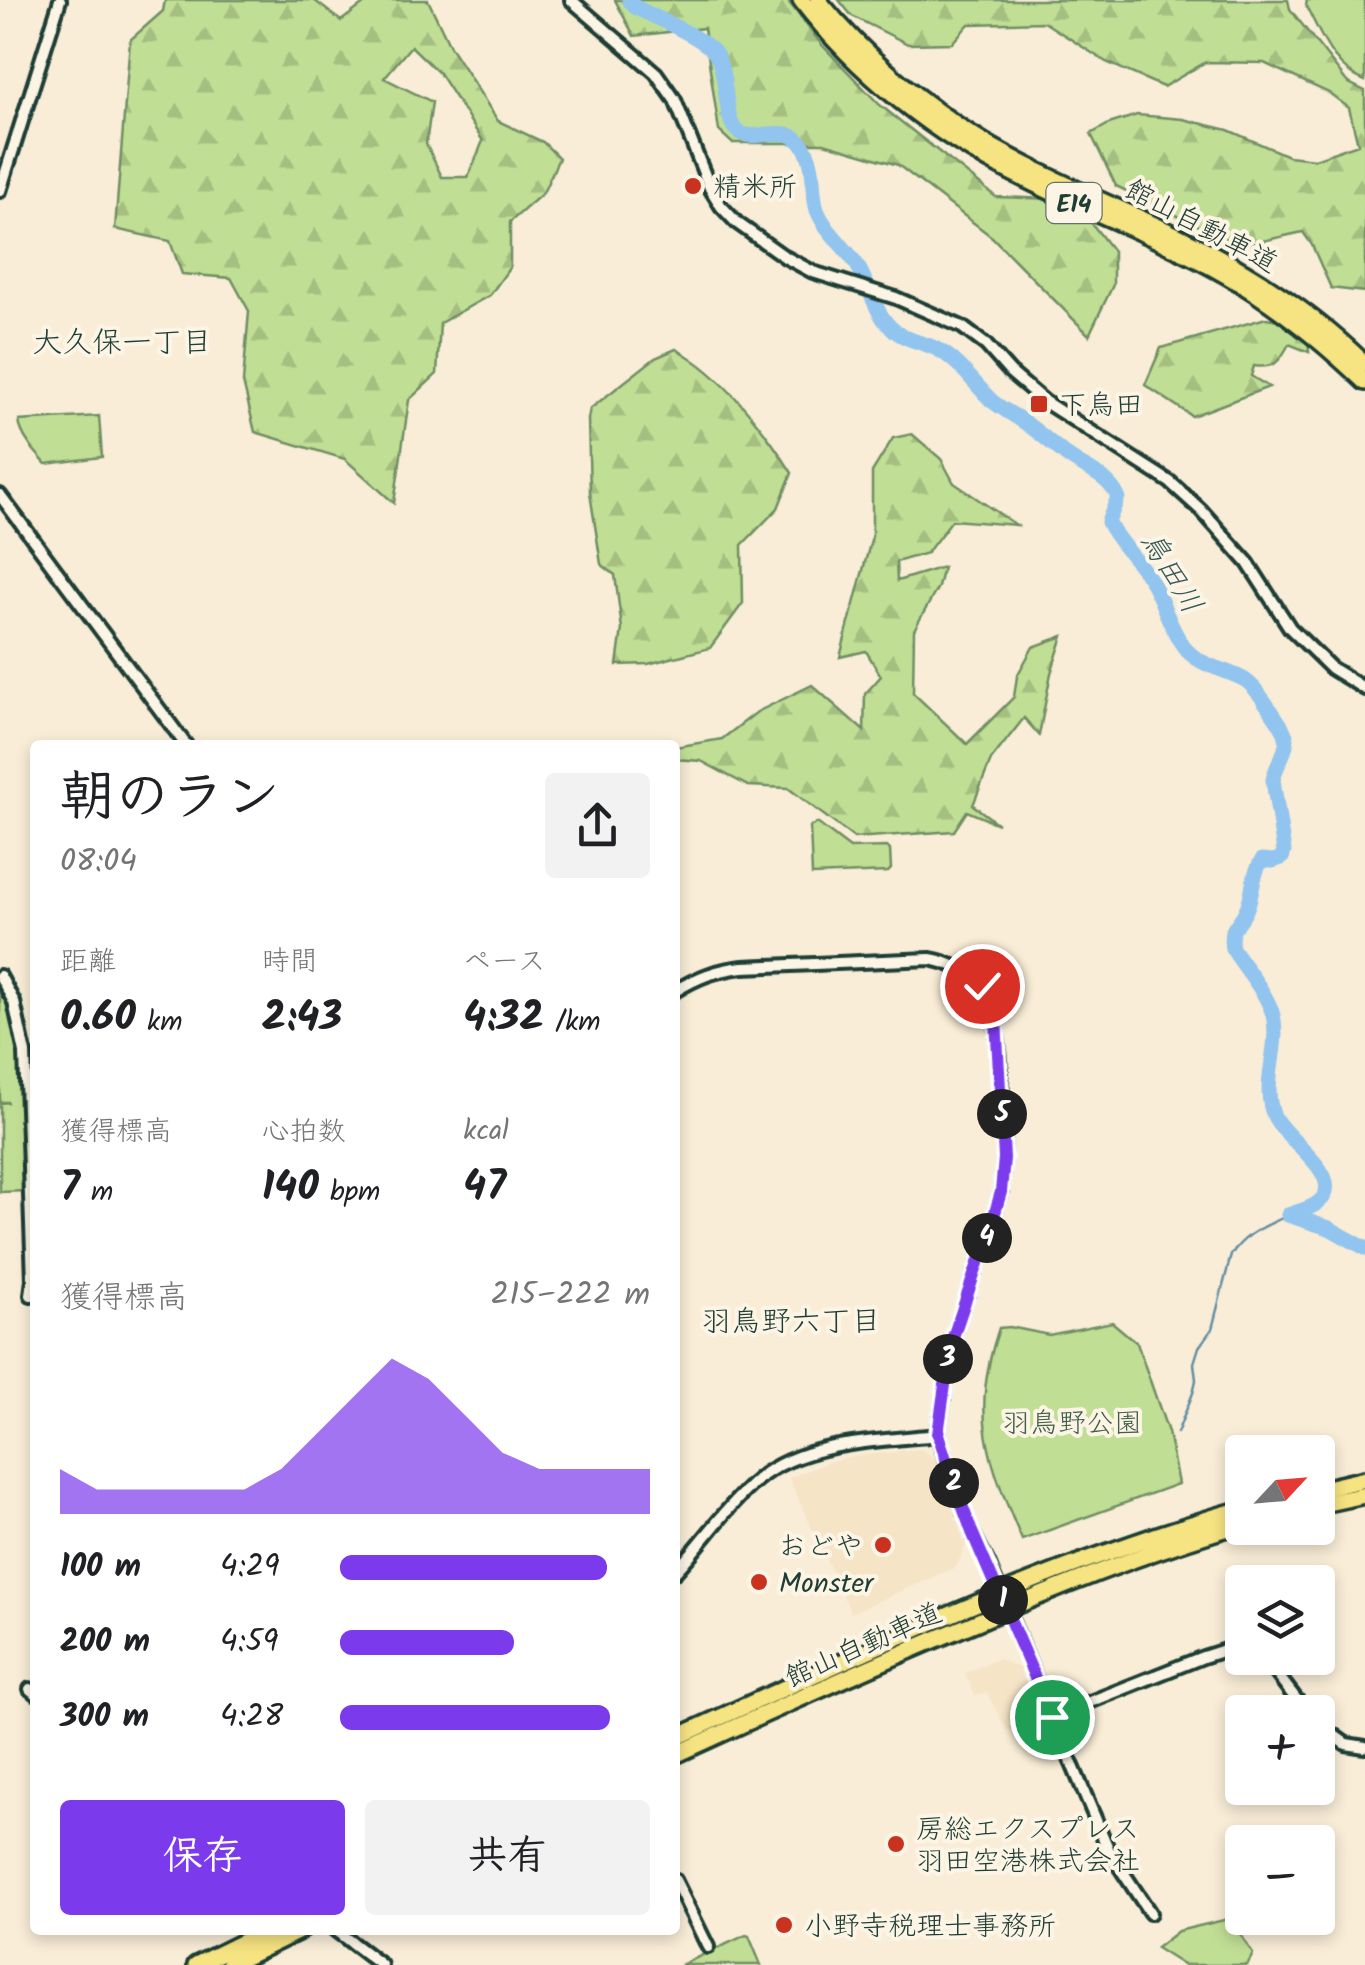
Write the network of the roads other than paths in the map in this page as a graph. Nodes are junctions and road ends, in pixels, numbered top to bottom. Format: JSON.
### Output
{"nodes":[{"id":1,"x":60,"y":0,"type":"edge"},
{"id":2,"x":572,"y":0,"type":"edge"},
{"id":3,"x":801,"y":0,"type":"edge"},
{"id":4,"x":818,"y":0,"type":"edge"},
{"id":5,"x":0,"y":191,"type":"edge"},
{"id":6,"x":1365,"y":364,"type":"edge"},
{"id":7,"x":1365,"y":382,"type":"edge"},
{"id":8,"x":0,"y":494,"type":"edge"},
{"id":9,"x":1365,"y":689,"type":"edge"},
{"id":10,"x":182,"y":740,"type":"edge"},
{"id":11,"x":0,"y":976,"type":"edge"},
{"id":12,"x":680,"y":988,"type":"edge"},
{"id":13,"x":30,"y":1226,"type":"edge"},
{"id":14,"x":938,"y":1434,"type":"junction"},
{"id":15,"x":1365,"y":1480,"type":"edge"},
{"id":16,"x":1335,"y":1486,"type":"edge"},
{"id":17,"x":1365,"y":1495,"type":"edge"},
{"id":18,"x":1335,"y":1502,"type":"edge"},
{"id":19,"x":1225,"y":1514,"type":"edge"},
{"id":20,"x":1225,"y":1530,"type":"edge"},
{"id":21,"x":680,"y":1566,"type":"edge"},
{"id":22,"x":1225,"y":1650,"type":"edge"},
{"id":23,"x":1278,"y":1675,"type":"edge"},
{"id":24,"x":1293,"y":1695,"type":"edge"},
{"id":25,"x":1052,"y":1717,"type":"junction"},
{"id":26,"x":680,"y":1736,"type":"edge"},
{"id":27,"x":1335,"y":1736,"type":"edge"},
{"id":28,"x":1365,"y":1748,"type":"edge"},
{"id":29,"x":680,"y":1752,"type":"edge"},
{"id":30,"x":680,"y":1890,"type":"edge"},
{"id":31,"x":1150,"y":1913,"type":"dead end"},
{"id":32,"x":258,"y":1935,"type":"edge"},
{"id":33,"x":291,"y":1935,"type":"edge"},
{"id":34,"x":342,"y":1935,"type":"edge"},
{"id":35,"x":708,"y":1947,"type":"dead end"},
{"id":36,"x":196,"y":1965,"type":"edge"},
{"id":37,"x":229,"y":1965,"type":"edge"},
{"id":38,"x":380,"y":1965,"type":"edge"}],
"edges":[{"from":1,"to":5,"type":"street"},
{"from":2,"to":9,"type":"street"},
{"from":3,"to":7,"type":"highway","name":"館山自動車道","number":"E14"},
{"from":4,"to":6,"type":"highway","name":"館山自動車道","number":"E14"},
{"from":8,"to":10,"type":"street"},
{"from":11,"to":13,"type":"street"},
{"from":12,"to":14,"type":"street"},
{"from":14,"to":21,"type":"street"},
{"from":14,"to":25,"type":"street","bridge":true},
{"from":15,"to":16,"type":"highway"},
{"from":17,"to":18,"type":"highway"},
{"from":19,"to":26,"type":"highway","name":"館山自動車道"},
{"from":20,"to":29,"type":"highway","name":"館山自動車道"},
{"from":22,"to":25,"type":"street"},
{"from":23,"to":24,"type":"street"},
{"from":25,"to":31,"type":"street"},
{"from":27,"to":28,"type":"street"},
{"from":30,"to":35,"type":"street"},
{"from":32,"to":36,"type":"highway"},
{"from":33,"to":37,"type":"highway"},
{"from":34,"to":38,"type":"street"}]}
